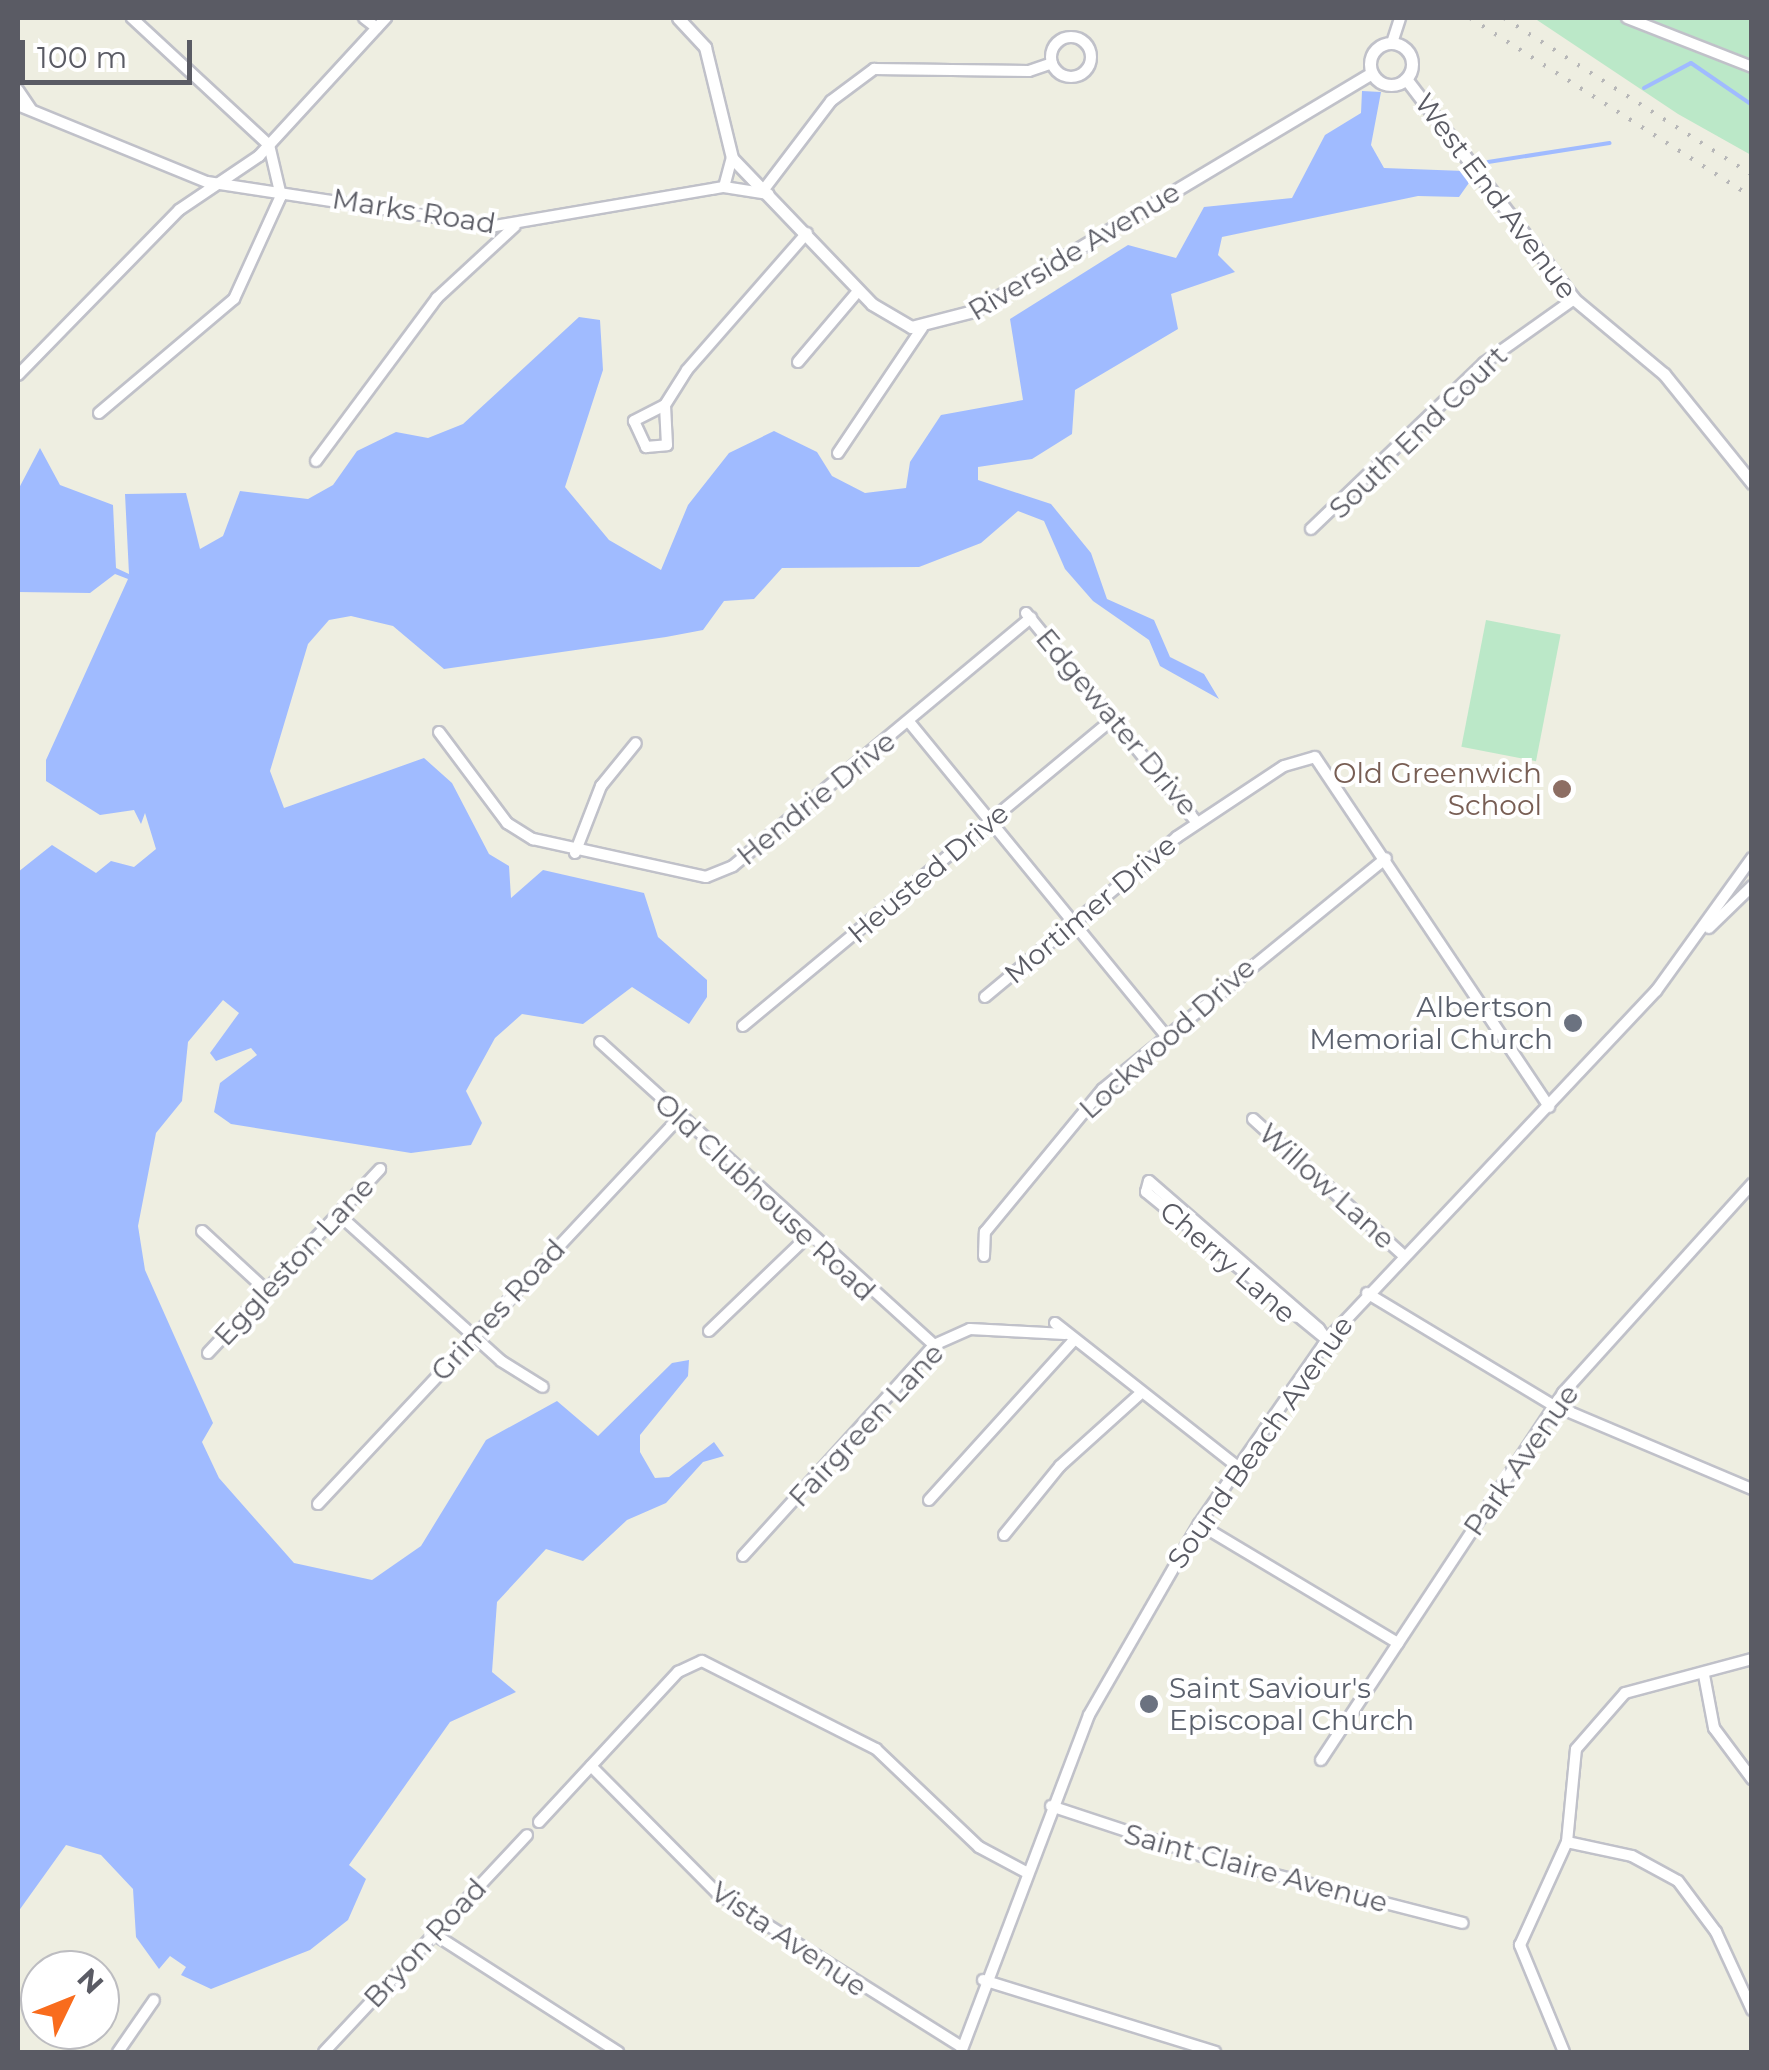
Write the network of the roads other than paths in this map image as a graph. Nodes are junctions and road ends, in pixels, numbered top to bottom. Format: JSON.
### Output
{"nodes":[{"id":1,"x":132,"y":18,"type":"edge"},
{"id":2,"x":364,"y":18,"type":"edge"},
{"id":3,"x":386,"y":18,"type":"edge"},
{"id":4,"x":678,"y":18,"type":"edge"},
{"id":5,"x":1382,"y":18,"type":"edge"},
{"id":6,"x":1400,"y":18,"type":"edge"},
{"id":7,"x":1627,"y":18,"type":"edge"},
{"id":8,"x":377,"y":28,"type":"junction"},
{"id":9,"x":1392,"y":28,"type":"junction"},
{"id":10,"x":1392,"y":43,"type":"junction"},
{"id":11,"x":1052,"y":63,"type":"junction"},
{"id":12,"x":1752,"y":67,"type":"edge"},
{"id":13,"x":1371,"y":72,"type":"junction"},
{"id":14,"x":1406,"y":79,"type":"junction"},
{"id":15,"x":18,"y":90,"type":"edge"},
{"id":16,"x":18,"y":105,"type":"edge"},
{"id":17,"x":32,"y":109,"type":"junction"},
{"id":18,"x":269,"y":145,"type":"junction"},
{"id":19,"x":732,"y":158,"type":"junction"},
{"id":20,"x":220,"y":185,"type":"junction"},
{"id":21,"x":724,"y":187,"type":"junction"},
{"id":22,"x":281,"y":188,"type":"junction"},
{"id":23,"x":768,"y":192,"type":"junction"},
{"id":24,"x":515,"y":226,"type":"junction"},
{"id":25,"x":808,"y":232,"type":"junction"},
{"id":26,"x":859,"y":290,"type":"junction"},
{"id":27,"x":1574,"y":300,"type":"junction"},
{"id":28,"x":922,"y":328,"type":"junction"},
{"id":29,"x":798,"y":362,"type":"dead end"},
{"id":30,"x":18,"y":375,"type":"edge"},
{"id":31,"x":666,"y":405,"type":"junction"},
{"id":32,"x":99,"y":413,"type":"dead end"},
{"id":33,"x":838,"y":453,"type":"dead end"},
{"id":34,"x":316,"y":461,"type":"dead end"},
{"id":35,"x":1752,"y":484,"type":"edge"},
{"id":36,"x":1311,"y":529,"type":"dead end"},
{"id":37,"x":1028,"y":616,"type":"joint"},
{"id":38,"x":1112,"y":720,"type":"junction"},
{"id":39,"x":910,"y":722,"type":"junction"},
{"id":40,"x":439,"y":732,"type":"dead end"},
{"id":41,"x":636,"y":744,"type":"dead end"},
{"id":42,"x":992,"y":820,"type":"junction"},
{"id":43,"x":1196,"y":823,"type":"junction"},
{"id":44,"x":575,"y":853,"type":"junction"},
{"id":45,"x":1386,"y":858,"type":"junction"},
{"id":46,"x":1750,"y":861,"type":"edge"},
{"id":47,"x":1736,"y":881,"type":"junction"},
{"id":48,"x":1751,"y":886,"type":"edge"},
{"id":49,"x":1075,"y":920,"type":"junction"},
{"id":50,"x":1708,"y":928,"type":"junction"},
{"id":51,"x":985,"y":997,"type":"dead end"},
{"id":52,"x":744,"y":1026,"type":"dead end"},
{"id":53,"x":1164,"y":1034,"type":"junction"},
{"id":54,"x":600,"y":1042,"type":"dead end"},
{"id":55,"x":1548,"y":1107,"type":"junction"},
{"id":56,"x":680,"y":1118,"type":"junction"},
{"id":57,"x":1253,"y":1119,"type":"dead end"},
{"id":58,"x":380,"y":1169,"type":"dead end"},
{"id":59,"x":1752,"y":1184,"type":"edge"},
{"id":60,"x":338,"y":1214,"type":"junction"},
{"id":61,"x":202,"y":1230,"type":"dead end"},
{"id":62,"x":807,"y":1237,"type":"junction"},
{"id":63,"x":981,"y":1251,"type":"dead end"},
{"id":64,"x":1402,"y":1254,"type":"junction"},
{"id":65,"x":267,"y":1291,"type":"junction"},
{"id":66,"x":1367,"y":1293,"type":"junction"},
{"id":67,"x":1055,"y":1323,"type":"dead end"},
{"id":68,"x":709,"y":1332,"type":"dead end"},
{"id":69,"x":474,"y":1337,"type":"junction"},
{"id":70,"x":1069,"y":1338,"type":"junction"},
{"id":71,"x":1327,"y":1340,"type":"junction"},
{"id":72,"x":934,"y":1345,"type":"junction"},
{"id":73,"x":208,"y":1354,"type":"dead end"},
{"id":74,"x":542,"y":1387,"type":"dead end"},
{"id":75,"x":1141,"y":1393,"type":"junction"},
{"id":76,"x":1553,"y":1405,"type":"junction"},
{"id":77,"x":1237,"y":1466,"type":"junction"},
{"id":78,"x":1752,"y":1489,"type":"edge"},
{"id":79,"x":929,"y":1500,"type":"dead end"},
{"id":80,"x":318,"y":1504,"type":"dead end"},
{"id":81,"x":1199,"y":1524,"type":"junction"},
{"id":82,"x":1004,"y":1535,"type":"dead end"},
{"id":83,"x":743,"y":1556,"type":"dead end"},
{"id":84,"x":1398,"y":1643,"type":"junction"},
{"id":85,"x":1752,"y":1659,"type":"edge"},
{"id":86,"x":1704,"y":1675,"type":"junction"},
{"id":87,"x":1321,"y":1760,"type":"dead end"},
{"id":88,"x":590,"y":1766,"type":"junction"},
{"id":89,"x":1752,"y":1779,"type":"edge"},
{"id":90,"x":1051,"y":1806,"type":"junction"},
{"id":91,"x":539,"y":1822,"type":"dead end"},
{"id":92,"x":527,"y":1835,"type":"dead end"},
{"id":93,"x":1567,"y":1842,"type":"junction"},
{"id":94,"x":1024,"y":1871,"type":"junction"},
{"id":95,"x":1463,"y":1923,"type":"dead end"},
{"id":96,"x":434,"y":1934,"type":"junction"},
{"id":97,"x":983,"y":1980,"type":"junction"},
{"id":98,"x":154,"y":2000,"type":"dead end"},
{"id":99,"x":1752,"y":2010,"type":"edge"},
{"id":100,"x":961,"y":2050,"type":"edge"},
{"id":101,"x":118,"y":2052,"type":"edge"},
{"id":102,"x":323,"y":2052,"type":"edge"},
{"id":103,"x":618,"y":2052,"type":"edge"},
{"id":104,"x":1215,"y":2052,"type":"edge"},
{"id":105,"x":1564,"y":2052,"type":"edge"}],
"edges":[{"from":1,"to":18,"type":"street"},
{"from":2,"to":8,"type":"street"},
{"from":3,"to":8,"type":"street"},
{"from":4,"to":19,"type":"street"},
{"from":5,"to":9,"type":"street"},
{"from":6,"to":9,"type":"street"},
{"from":7,"to":12,"type":"street"},
{"from":8,"to":18,"type":"street"},
{"from":9,"to":10,"type":"street"},
{"from":10,"to":13,"type":"street"},
{"from":10,"to":14,"type":"street"},
{"from":11,"to":11,"type":"street"},
{"from":11,"to":23,"type":"street"},
{"from":13,"to":14,"type":"street"},
{"from":13,"to":28,"type":"street","name":"Riverside Avenue"},
{"from":14,"to":27,"type":"street","name":"West End Avenue"},
{"from":15,"to":17,"type":"street"},
{"from":16,"to":17,"type":"street","name":"Marks Road"},
{"from":17,"to":20,"type":"street","name":"Marks Road"},
{"from":18,"to":20,"type":"street"},
{"from":18,"to":22,"type":"street"},
{"from":19,"to":21,"type":"street"},
{"from":19,"to":23,"type":"street"},
{"from":20,"to":22,"type":"street","name":"Marks Road"},
{"from":20,"to":30,"type":"street"},
{"from":21,"to":23,"type":"street","name":"Marks Road"},
{"from":21,"to":24,"type":"street","name":"Marks Road"},
{"from":22,"to":24,"type":"street","name":"Marks Road"},
{"from":22,"to":32,"type":"street"},
{"from":23,"to":25,"type":"street"},
{"from":24,"to":34,"type":"street"},
{"from":25,"to":26,"type":"street"},
{"from":25,"to":31,"type":"street"},
{"from":26,"to":28,"type":"street"},
{"from":26,"to":29,"type":"street"},
{"from":27,"to":35,"type":"street","name":"West End Avenue"},
{"from":27,"to":36,"type":"street","name":"South End Court"},
{"from":28,"to":33,"type":"street"},
{"from":31,"to":31,"type":"street"},
{"from":37,"to":38,"type":"street","name":"Edgewater Drive"},
{"from":37,"to":39,"type":"street","name":"Hendrie Drive"},
{"from":38,"to":42,"type":"street","name":"Heusted Drive"},
{"from":38,"to":43,"type":"street","name":"Edgewater Drive"},
{"from":39,"to":42,"type":"street"},
{"from":39,"to":44,"type":"street","name":"Hendrie Drive"},
{"from":40,"to":44,"type":"street","name":"Hendrie Drive"},
{"from":41,"to":44,"type":"street"},
{"from":42,"to":49,"type":"street"},
{"from":42,"to":52,"type":"street","name":"Heusted Drive"},
{"from":43,"to":45,"type":"street","name":"Edgewater Drive"},
{"from":43,"to":49,"type":"street","name":"Mortimer Drive"},
{"from":45,"to":53,"type":"street","name":"Lockwood Drive"},
{"from":45,"to":55,"type":"street","name":"Edgewater Drive"},
{"from":46,"to":47,"type":"street","name":"Sound Beach Avenue"},
{"from":47,"to":48,"type":"street","name":"Sound Beach Avenue"},
{"from":47,"to":50,"type":"street","name":"Sound Beach Avenue"},
{"from":48,"to":50,"type":"street","name":"Sound Beach Avenue"},
{"from":49,"to":51,"type":"street","name":"Mortimer Drive"},
{"from":49,"to":53,"type":"street"},
{"from":50,"to":55,"type":"street","name":"Sound Beach Avenue"},
{"from":53,"to":63,"type":"street","name":"Lockwood Drive"},
{"from":54,"to":56,"type":"street","name":"Old Clubhouse Road"},
{"from":55,"to":64,"type":"street","name":"Sound Beach Avenue"},
{"from":56,"to":62,"type":"street","name":"Old Clubhouse Road"},
{"from":56,"to":69,"type":"street","name":"Grimes Road"},
{"from":57,"to":64,"type":"street","name":"Willow Lane"},
{"from":58,"to":60,"type":"street","name":"Eggleston Lane"},
{"from":59,"to":76,"type":"street","name":"Park Avenue"},
{"from":60,"to":65,"type":"street","name":"Eggleston Lane"},
{"from":60,"to":69,"type":"street"},
{"from":61,"to":65,"type":"street"},
{"from":62,"to":68,"type":"street"},
{"from":62,"to":72,"type":"street","name":"Old Clubhouse Road"},
{"from":64,"to":66,"type":"street","name":"Sound Beach Avenue"},
{"from":65,"to":73,"type":"street","name":"Eggleston Lane"},
{"from":66,"to":71,"type":"street","name":"Sound Beach Avenue"},
{"from":66,"to":76,"type":"street"},
{"from":67,"to":70,"type":"street"},
{"from":69,"to":74,"type":"street"},
{"from":69,"to":80,"type":"street","name":"Grimes Road"},
{"from":70,"to":72,"type":"street","name":"Fairgreen Lane"},
{"from":70,"to":75,"type":"street"},
{"from":70,"to":79,"type":"street"},
{"from":71,"to":71,"type":"street","name":"Cherry Lane"},
{"from":71,"to":77,"type":"street","name":"Sound Beach Avenue"},
{"from":72,"to":83,"type":"street","name":"Fairgreen Lane"},
{"from":75,"to":77,"type":"street"},
{"from":75,"to":82,"type":"street"},
{"from":76,"to":78,"type":"street"},
{"from":76,"to":84,"type":"street","name":"Park Avenue"},
{"from":77,"to":81,"type":"street","name":"Sound Beach Avenue"},
{"from":81,"to":84,"type":"street"},
{"from":81,"to":90,"type":"street","name":"Sound Beach Avenue"},
{"from":84,"to":87,"type":"street","name":"Park Avenue"},
{"from":85,"to":86,"type":"street"},
{"from":86,"to":89,"type":"street"},
{"from":86,"to":93,"type":"street"},
{"from":88,"to":91,"type":"street"},
{"from":88,"to":94,"type":"street"},
{"from":88,"to":100,"type":"street","name":"Vista Avenue"},
{"from":90,"to":94,"type":"street","name":"Sound Beach Avenue"},
{"from":90,"to":95,"type":"street","name":"Saint Claire Avenue"},
{"from":92,"to":96,"type":"street","name":"Bryon Road"},
{"from":93,"to":99,"type":"street"},
{"from":93,"to":105,"type":"street"},
{"from":94,"to":97,"type":"street","name":"Sound Beach Avenue"},
{"from":96,"to":102,"type":"street","name":"Bryon Road"},
{"from":96,"to":103,"type":"street"},
{"from":97,"to":100,"type":"street","name":"Sound Beach Avenue"},
{"from":97,"to":104,"type":"street"},
{"from":98,"to":101,"type":"street"}]}
